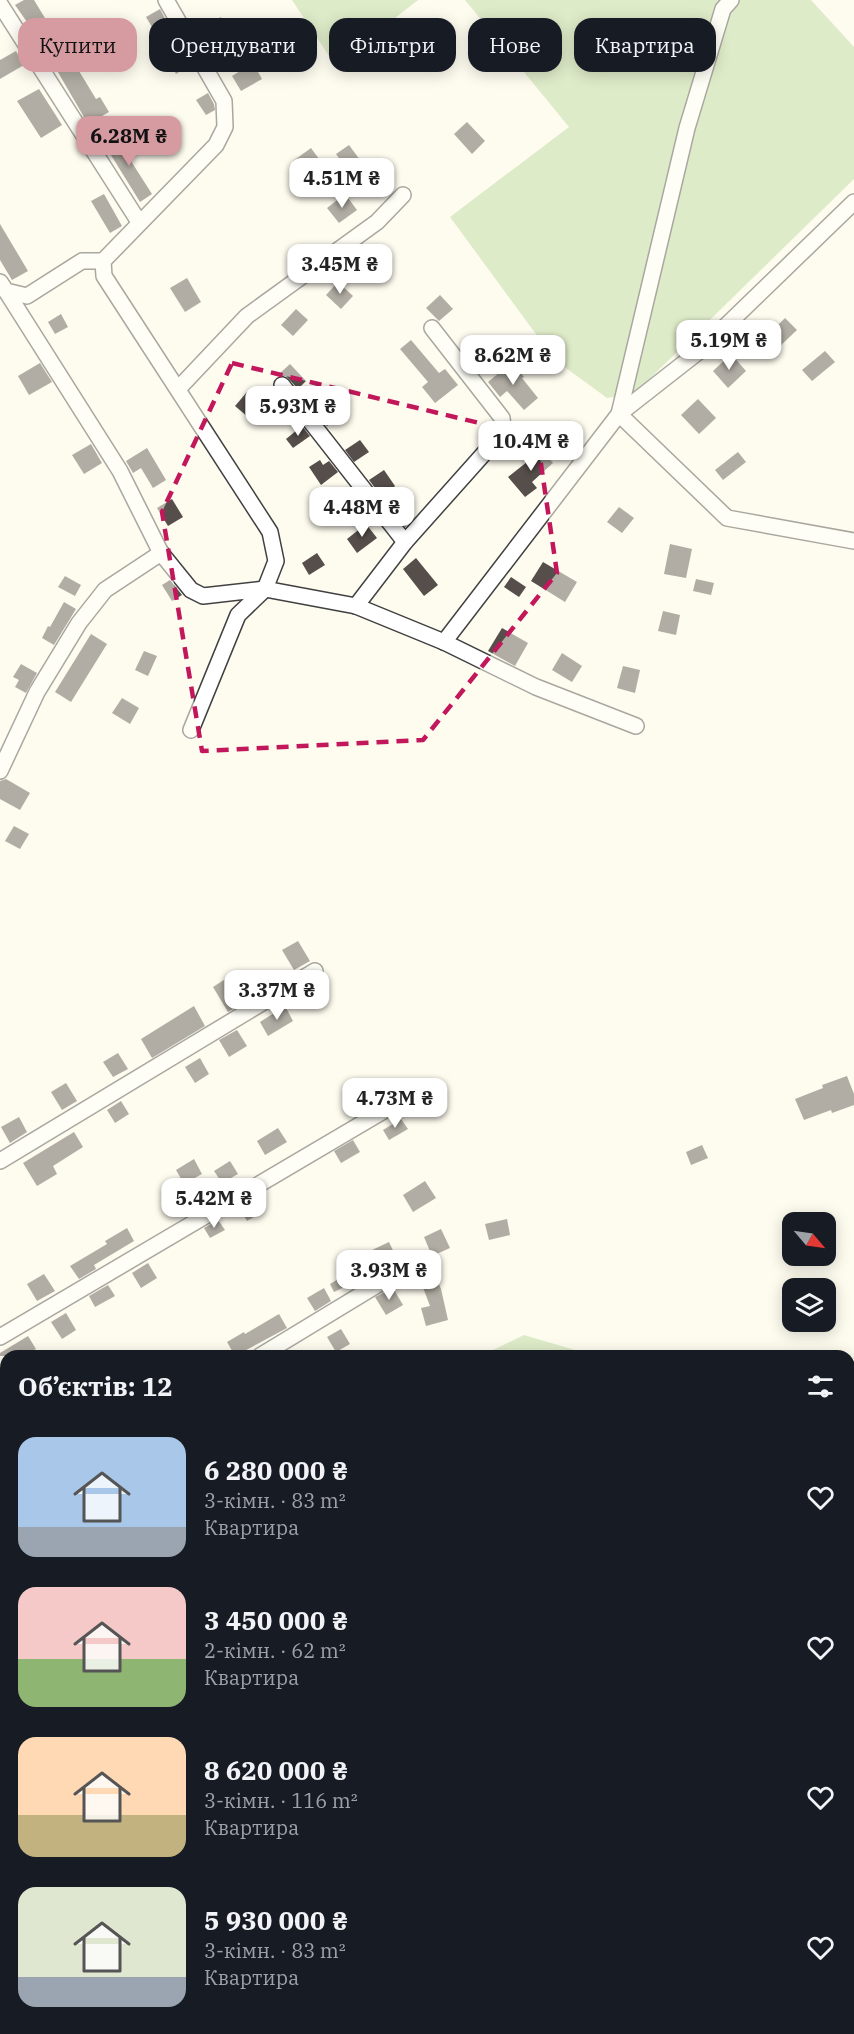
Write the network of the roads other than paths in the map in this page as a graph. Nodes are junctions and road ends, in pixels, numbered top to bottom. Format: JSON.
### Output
{"nodes":[{"id":1,"x":166,"y":0,"type":"edge"},
{"id":2,"x":731,"y":0,"type":"edge"},
{"id":3,"x":0,"y":4,"type":"edge"},
{"id":4,"x":402,"y":195,"type":"dead end"},
{"id":5,"x":854,"y":202,"type":"edge"},
{"id":6,"x":139,"y":222,"type":"junction"},
{"id":7,"x":103,"y":261,"type":"junction"},
{"id":8,"x":3,"y":286,"type":"edge"},
{"id":9,"x":432,"y":328,"type":"dead end"},
{"id":10,"x":282,"y":385,"type":"dead end"},
{"id":11,"x":178,"y":389,"type":"junction"},
{"id":12,"x":619,"y":414,"type":"junction"},
{"id":13,"x":854,"y":541,"type":"edge"},
{"id":14,"x":405,"y":542,"type":"junction"},
{"id":15,"x":161,"y":553,"type":"junction"},
{"id":16,"x":265,"y":590,"type":"junction"},
{"id":17,"x":356,"y":606,"type":"junction"},
{"id":18,"x":444,"y":642,"type":"junction"},
{"id":19,"x":636,"y":726,"type":"dead end"},
{"id":20,"x":191,"y":730,"type":"dead end"},
{"id":21,"x":0,"y":771,"type":"edge"},
{"id":22,"x":315,"y":971,"type":"dead end"},
{"id":23,"x":402,"y":1100,"type":"dead end"},
{"id":24,"x":0,"y":1161,"type":"edge"},
{"id":25,"x":394,"y":1274,"type":"dead end"},
{"id":26,"x":0,"y":1337,"type":"edge"},
{"id":27,"x":270,"y":1350,"type":"edge"}],
"edges":[{"from":1,"to":6,"type":"street"},
{"from":2,"to":12,"type":"street"},
{"from":3,"to":6,"type":"street"},
{"from":4,"to":11,"type":"street"},
{"from":5,"to":12,"type":"street"},
{"from":6,"to":7,"type":"street"},
{"from":7,"to":8,"type":"street"},
{"from":7,"to":11,"type":"street"},
{"from":8,"to":15,"type":"street"},
{"from":9,"to":14,"type":"street"},
{"from":10,"to":14,"type":"street"},
{"from":11,"to":16,"type":"street"},
{"from":12,"to":13,"type":"street"},
{"from":12,"to":18,"type":"street"},
{"from":14,"to":17,"type":"street"},
{"from":15,"to":16,"type":"street"},
{"from":15,"to":21,"type":"street"},
{"from":16,"to":17,"type":"street"},
{"from":16,"to":20,"type":"street"},
{"from":17,"to":18,"type":"street"},
{"from":18,"to":19,"type":"street"},
{"from":22,"to":24,"type":"street"},
{"from":23,"to":26,"type":"street"},
{"from":25,"to":27,"type":"street"}]}
